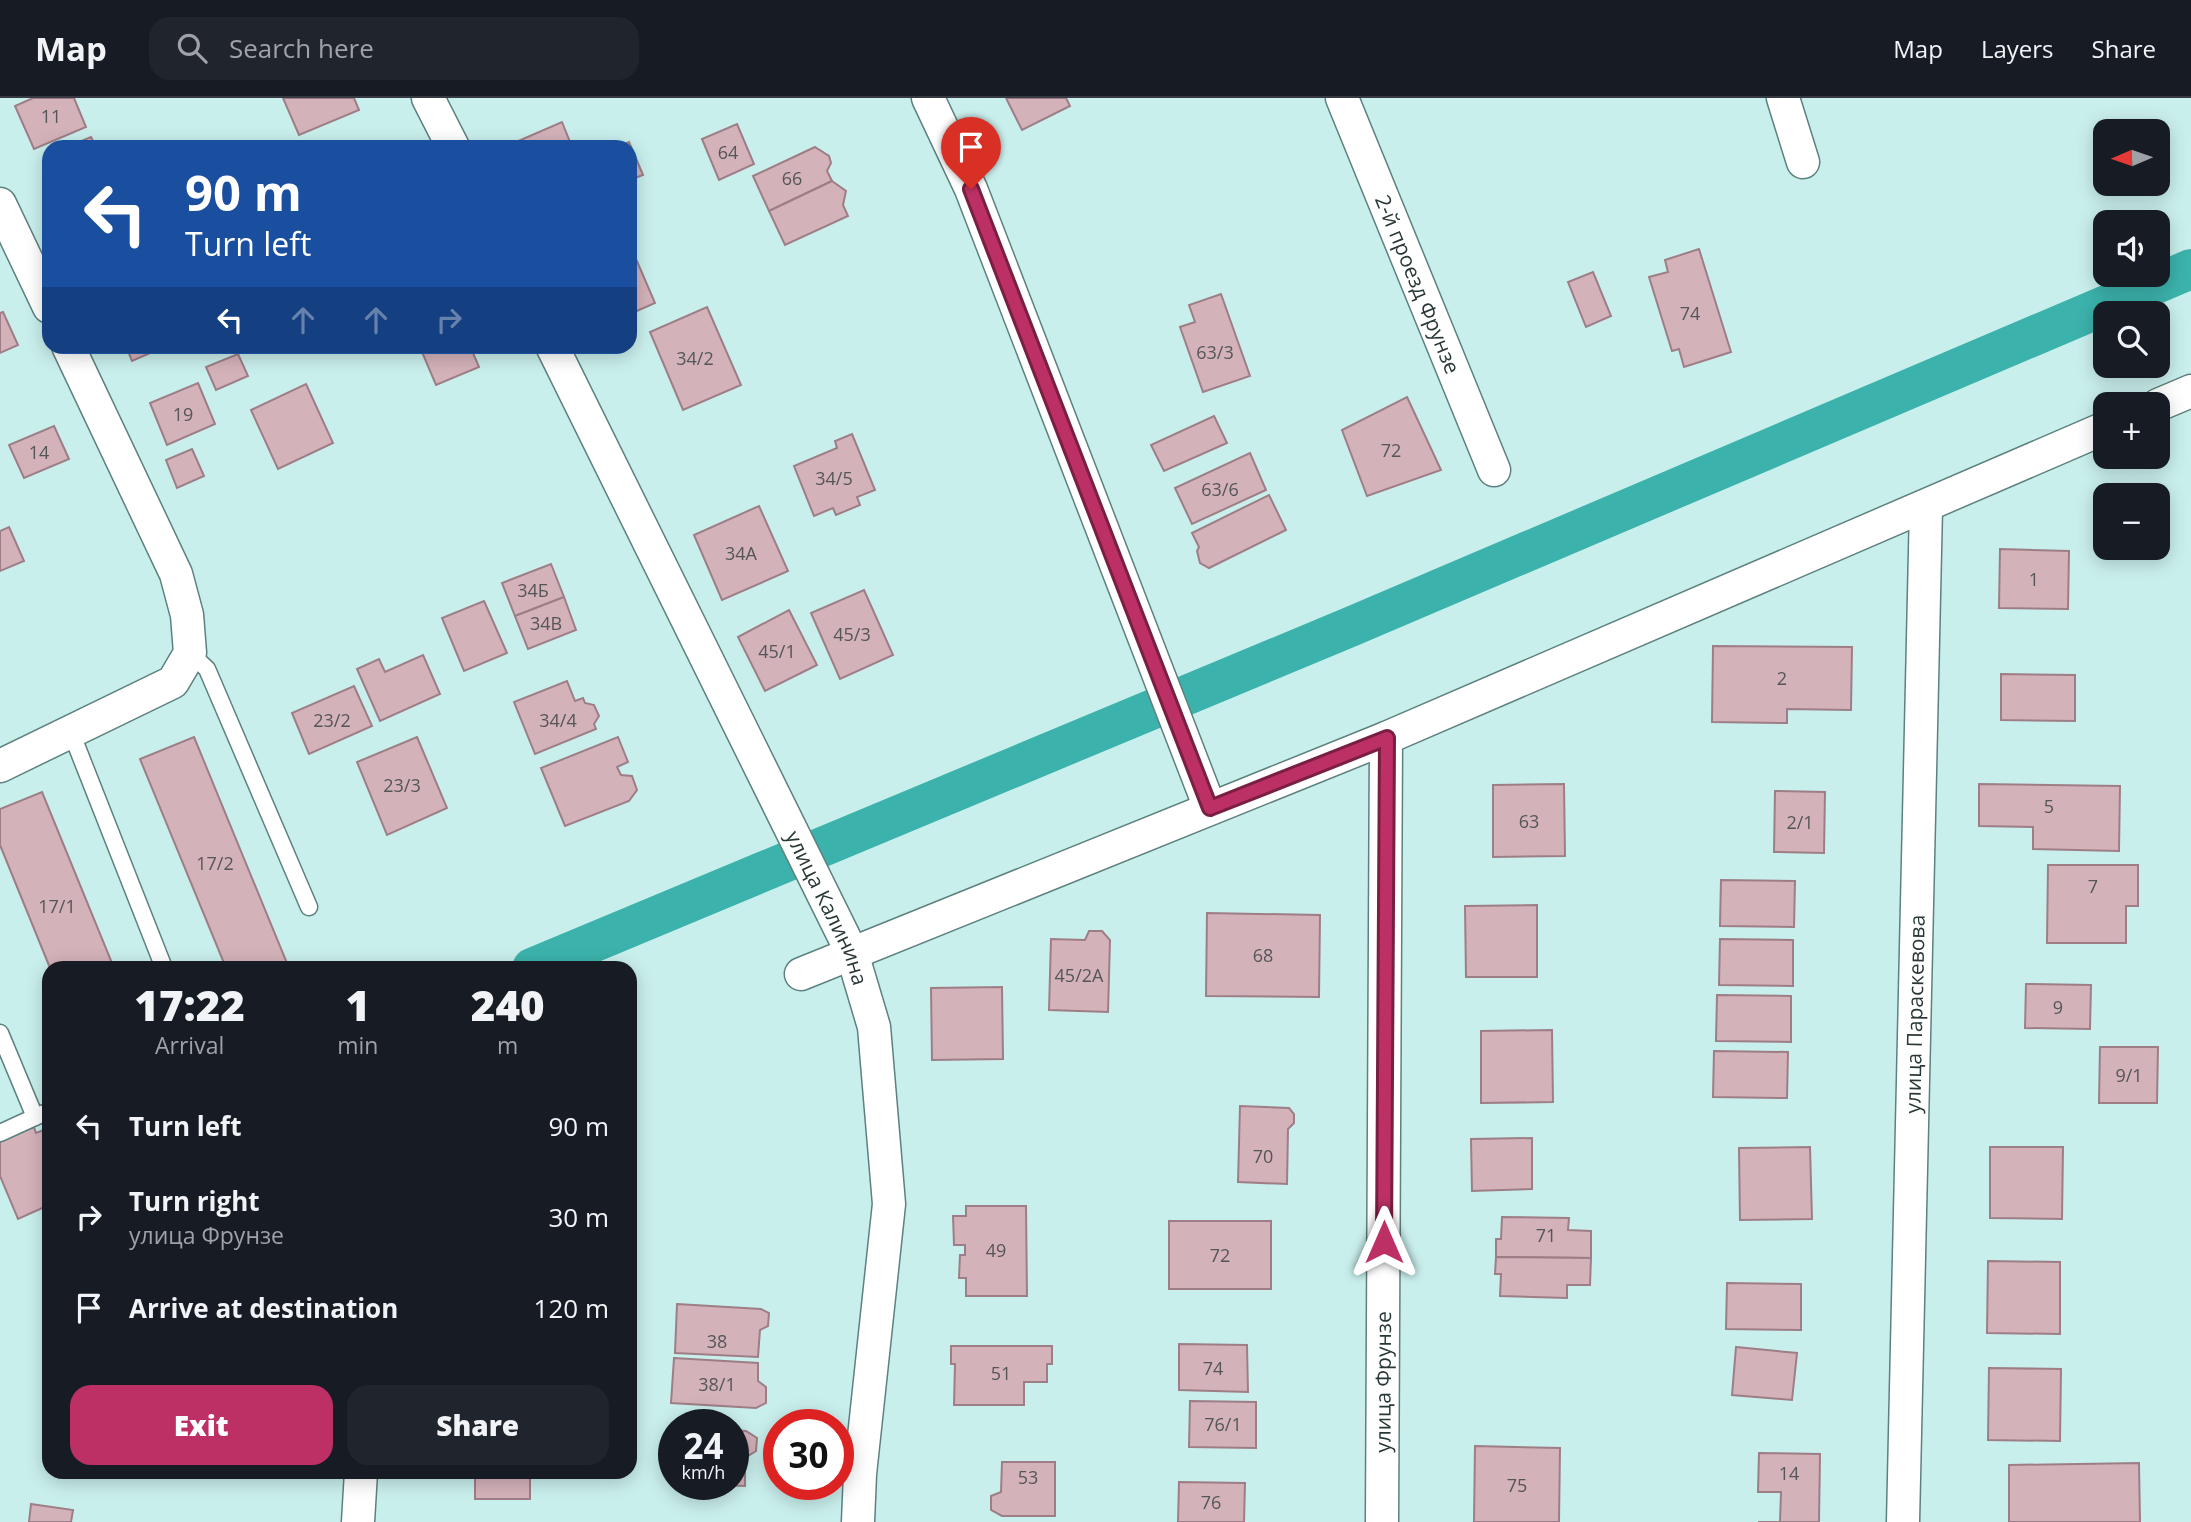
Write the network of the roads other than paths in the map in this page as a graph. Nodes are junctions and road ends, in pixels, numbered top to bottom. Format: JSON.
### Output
{"nodes":[{"id":1,"x":428,"y":98,"type":"edge"},
{"id":2,"x":929,"y":98,"type":"edge"},
{"id":3,"x":1342,"y":98,"type":"edge"},
{"id":4,"x":1783,"y":98,"type":"edge"},
{"id":5,"x":449,"y":140,"type":"edge"},
{"id":6,"x":1803,"y":162,"type":"dead end"},
{"id":7,"x":0,"y":204,"type":"edge"},
{"id":8,"x":42,"y":292,"type":"edge"},
{"id":9,"x":72,"y":354,"type":"edge"},
{"id":10,"x":556,"y":354,"type":"edge"},
{"id":11,"x":2191,"y":391,"type":"edge"},
{"id":12,"x":2170,"y":400,"type":"edge"},
{"id":13,"x":2093,"y":433,"type":"edge"},
{"id":14,"x":1494,"y":470,"type":"dead end"},
{"id":15,"x":1926,"y":506,"type":"junction"},
{"id":16,"x":190,"y":653,"type":"junction"},
{"id":17,"x":71,"y":732,"type":"junction"},
{"id":18,"x":1387,"y":738,"type":"junction"},
{"id":19,"x":0,"y":766,"type":"edge"},
{"id":20,"x":1210,"y":808,"type":"junction"},
{"id":21,"x":309,"y":907,"type":"dead end"},
{"id":22,"x":852,"y":953,"type":"junction"},
{"id":23,"x":161,"y":961,"type":"edge"},
{"id":24,"x":801,"y":974,"type":"dead end"},
{"id":25,"x":0,"y":1033,"type":"edge"},
{"id":26,"x":42,"y":1114,"type":"edge"},
{"id":27,"x":0,"y":1133,"type":"edge"},
{"id":28,"x":361,"y":1479,"type":"edge"},
{"id":29,"x":358,"y":1522,"type":"edge"},
{"id":30,"x":858,"y":1522,"type":"edge"},
{"id":31,"x":1382,"y":1522,"type":"edge"},
{"id":32,"x":1903,"y":1522,"type":"edge"}],
"edges":[{"from":1,"to":5,"type":"street"},
{"from":2,"to":20,"type":"street"},
{"from":3,"to":14,"type":"street","name":"2-й проезд Фрунзе"},
{"from":4,"to":6,"type":"street"},
{"from":7,"to":8,"type":"street"},
{"from":9,"to":16,"type":"street"},
{"from":10,"to":22,"type":"street","name":"улица Калинина"},
{"from":11,"to":12,"type":"street"},
{"from":13,"to":15,"type":"street"},
{"from":15,"to":18,"type":"street"},
{"from":15,"to":32,"type":"street","name":"улица Параскевова"},
{"from":16,"to":17,"type":"street"},
{"from":16,"to":21,"type":"lane"},
{"from":17,"to":19,"type":"street"},
{"from":17,"to":23,"type":"lane"},
{"from":18,"to":20,"type":"street"},
{"from":18,"to":31,"type":"street","name":"улица Фрунзе"},
{"from":20,"to":22,"type":"street"},
{"from":22,"to":24,"type":"street"},
{"from":22,"to":30,"type":"street","name":"улица Калинина"},
{"from":25,"to":26,"type":"lane"},
{"from":26,"to":27,"type":"lane"},
{"from":28,"to":29,"type":"street"}]}
